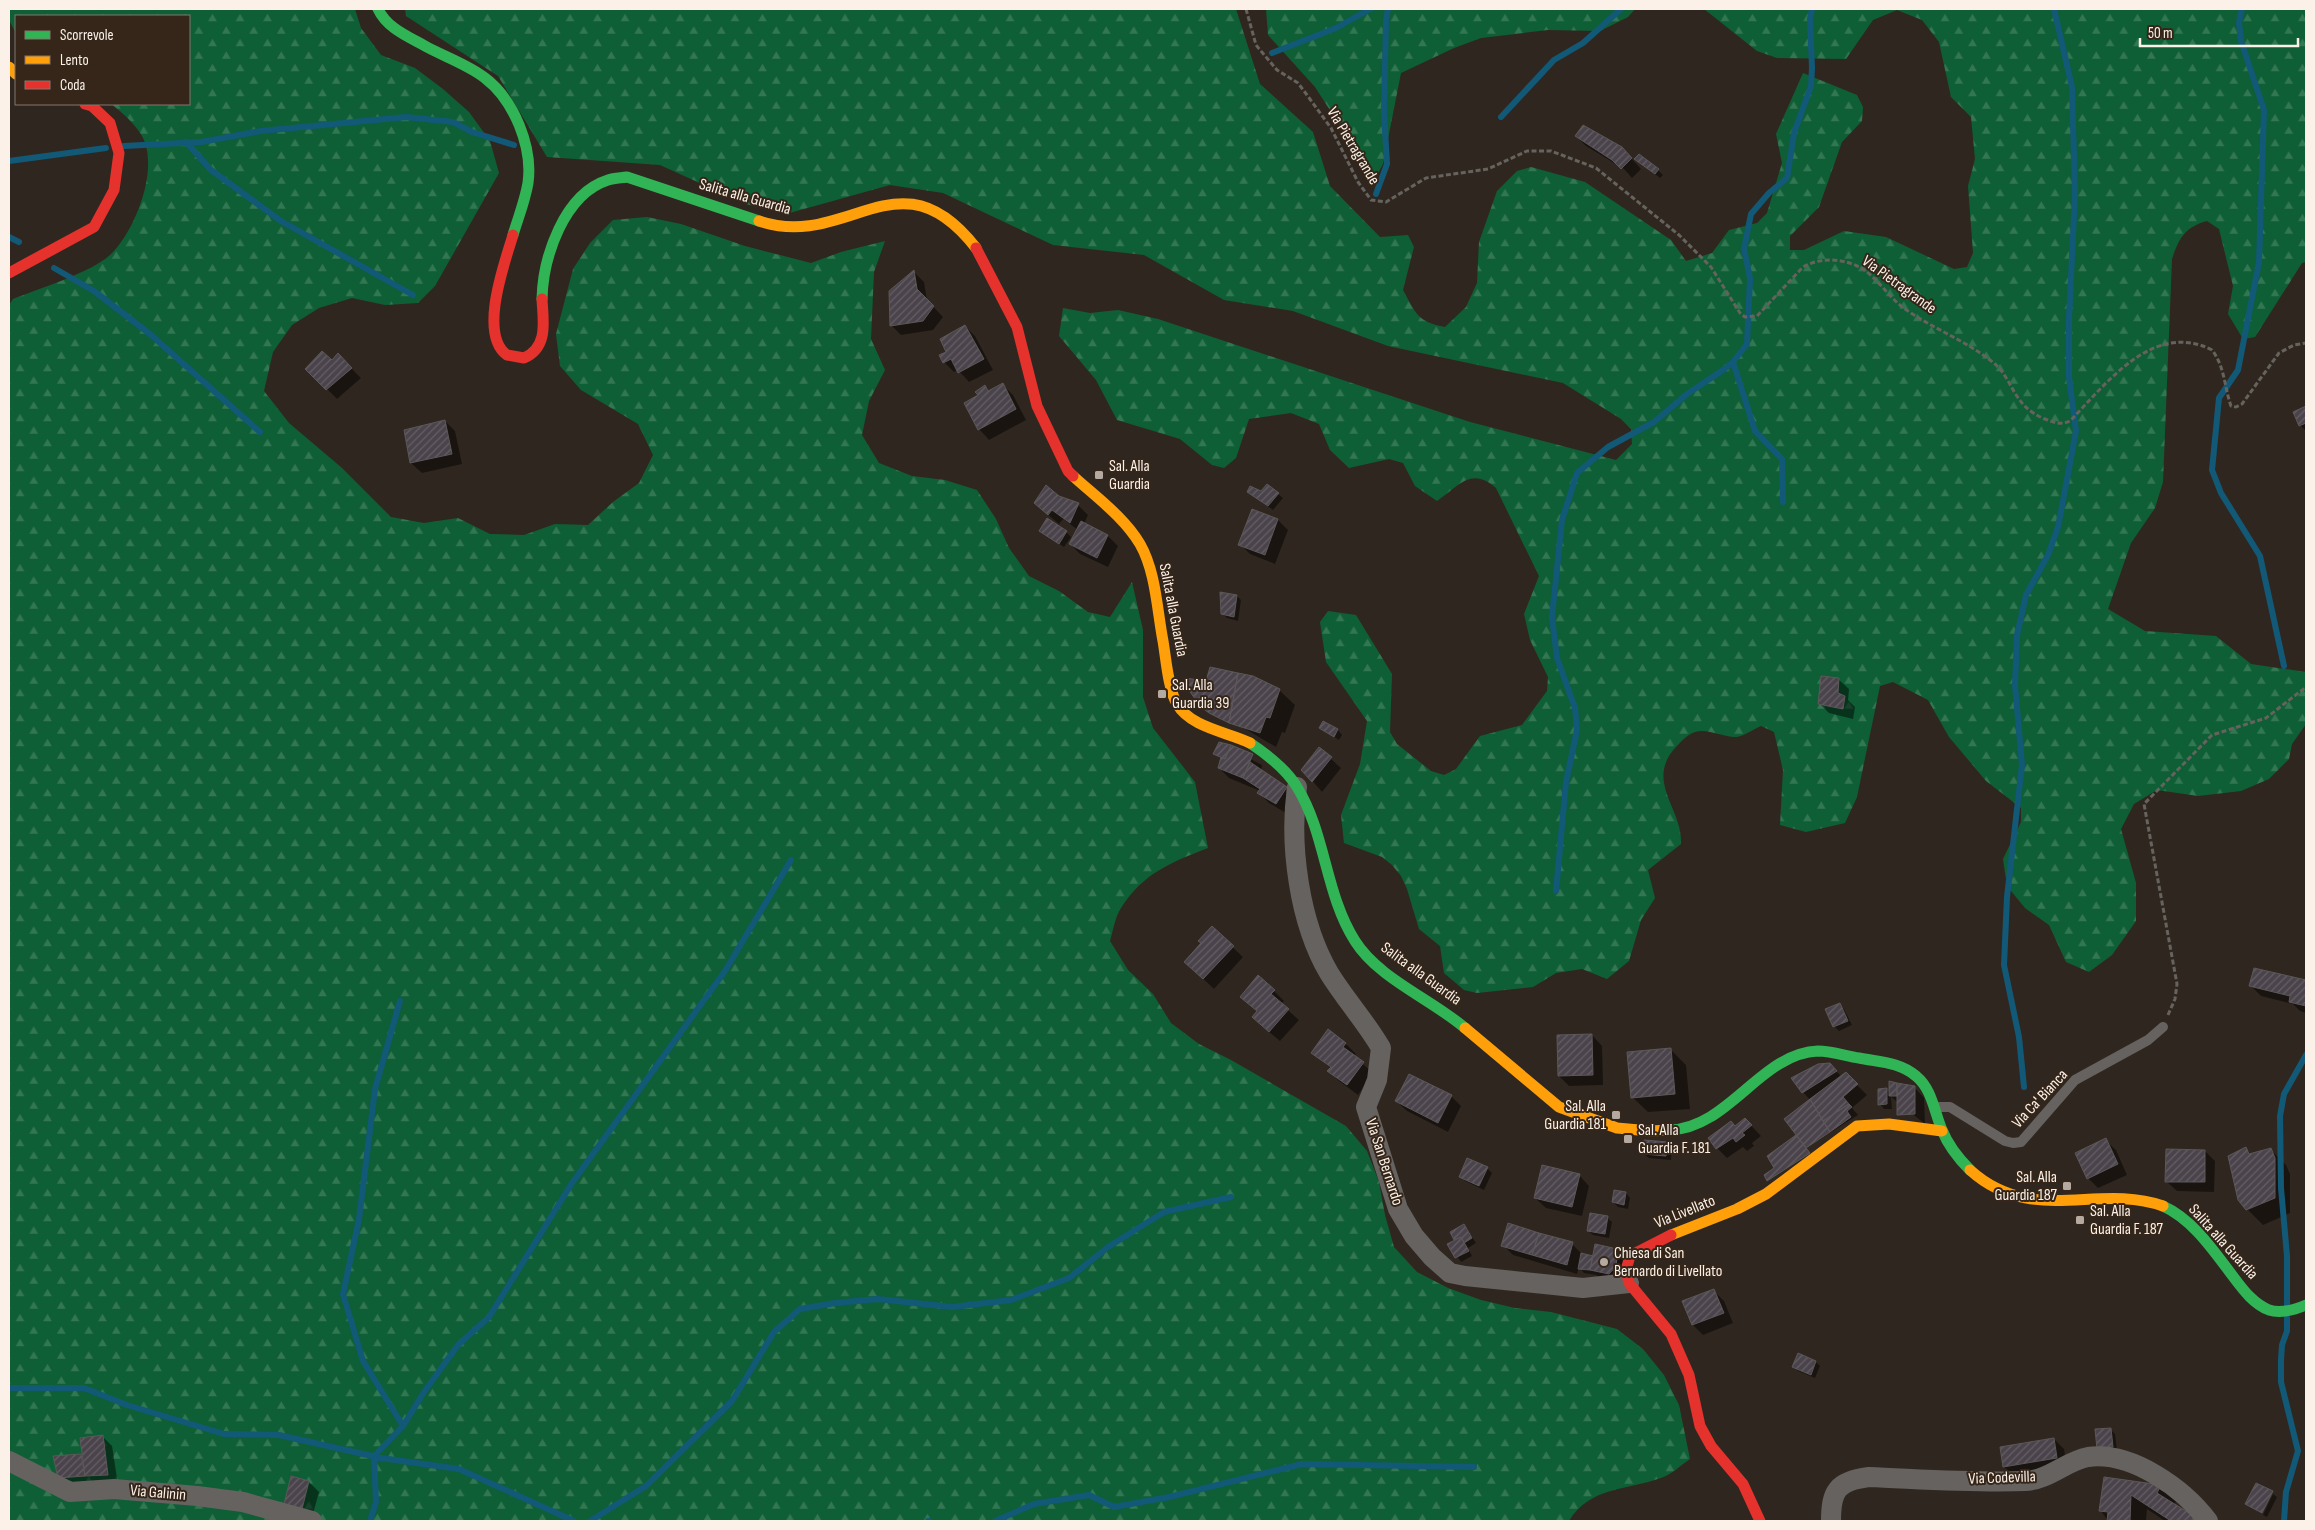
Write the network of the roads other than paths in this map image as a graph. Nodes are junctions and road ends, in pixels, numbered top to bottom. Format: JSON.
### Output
{"nodes":[{"id":1,"x":378,"y":9,"type":"edge"},
{"id":2,"x":88,"y":105,"type":"edge"},
{"id":3,"x":9,"y":273,"type":"edge"},
{"id":4,"x":1297,"y":787,"type":"junction"},
{"id":5,"x":2163,"y":1027,"type":"road end"},
{"id":6,"x":1936,"y":1107,"type":"junction"},
{"id":7,"x":1942,"y":1131,"type":"junction"},
{"id":8,"x":1629,"y":1283,"type":"junction"},
{"id":9,"x":2306,"y":1305,"type":"edge"},
{"id":10,"x":9,"y":1461,"type":"edge"},
{"id":11,"x":312,"y":1521,"type":"edge"},
{"id":12,"x":1760,"y":1521,"type":"edge"},
{"id":13,"x":1831,"y":1521,"type":"edge"},
{"id":14,"x":2208,"y":1521,"type":"edge"}],
"edges":[{"from":1,"to":4,"type":"main road","name":"Salita alla Guardia"},
{"from":2,"to":3,"type":"main road"},
{"from":4,"to":6,"type":"main road","name":"Salita alla Guardia"},
{"from":4,"to":8,"type":"street","name":"Via San Bernardo"},
{"from":5,"to":6,"type":"lane","name":"Via Ca' Bianca"},
{"from":6,"to":7,"type":"main road","name":"Salita alla Guardia"},
{"from":7,"to":8,"type":"main road","name":"Via Livellato"},
{"from":7,"to":9,"type":"main road","name":"Salita alla Guardia"},
{"from":8,"to":12,"type":"main road"},
{"from":10,"to":11,"type":"street","name":"Via Galinin"},
{"from":13,"to":14,"type":"street","name":"Via Codevilla"}]}
